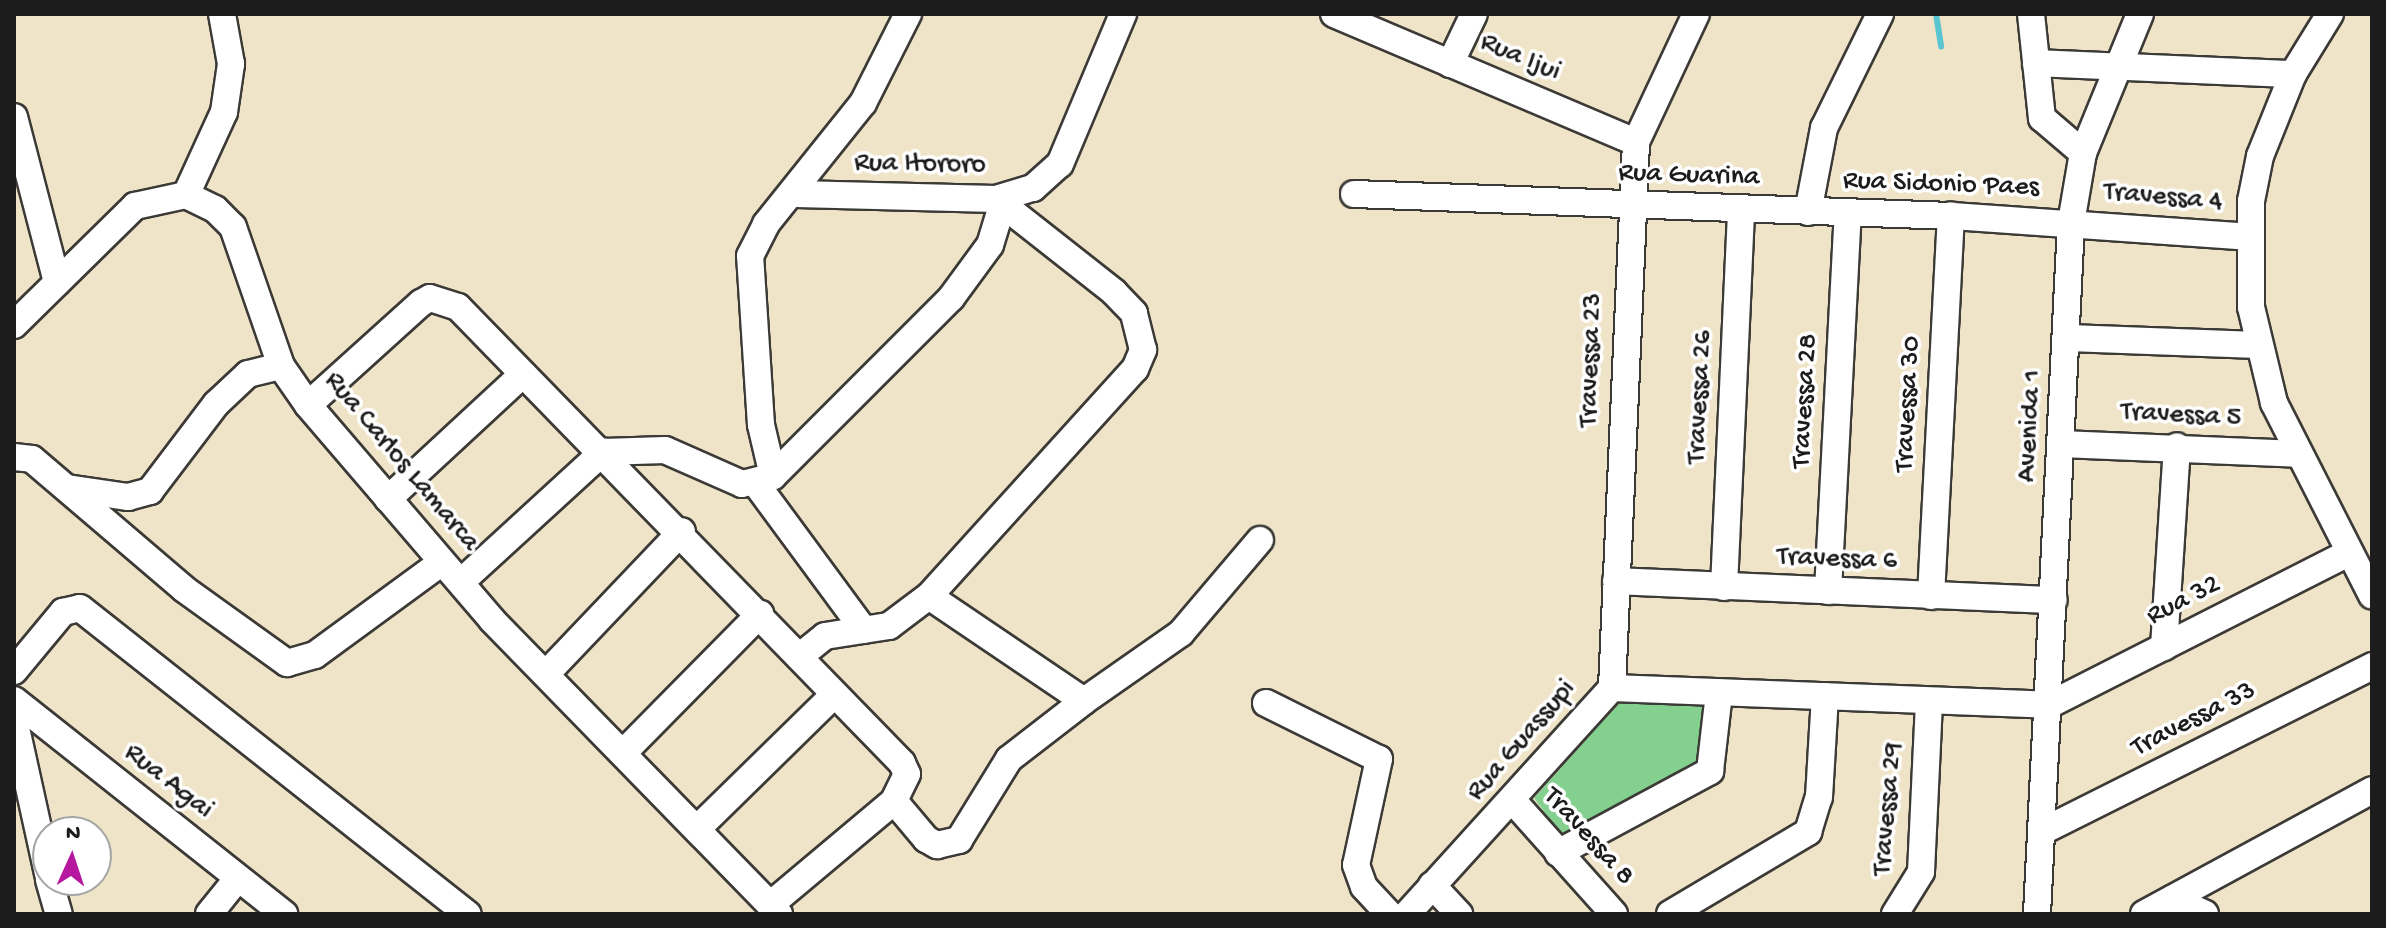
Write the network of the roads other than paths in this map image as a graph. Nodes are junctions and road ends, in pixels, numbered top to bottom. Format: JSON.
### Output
{"nodes":[{"id":1,"x":222,"y":14,"type":"edge"},
{"id":2,"x":908,"y":14,"type":"edge"},
{"id":3,"x":1123,"y":14,"type":"edge"},
{"id":4,"x":1474,"y":14,"type":"edge"},
{"id":5,"x":1696,"y":14,"type":"edge"},
{"id":6,"x":1880,"y":14,"type":"edge"},
{"id":7,"x":2031,"y":14,"type":"edge"},
{"id":8,"x":2140,"y":14,"type":"edge"},
{"id":9,"x":2330,"y":14,"type":"edge"},
{"id":10,"x":1337,"y":15,"type":"edge"},
{"id":11,"x":2036,"y":63,"type":"junction"},
{"id":12,"x":2117,"y":63,"type":"junction"},
{"id":13,"x":1450,"y":64,"type":"junction"},
{"id":14,"x":2293,"y":74,"type":"junction"},
{"id":15,"x":14,"y":117,"type":"edge"},
{"id":16,"x":1636,"y":142,"type":"junction"},
{"id":17,"x":2083,"y":153,"type":"junction"},
{"id":18,"x":796,"y":194,"type":"junction"},
{"id":19,"x":1354,"y":194,"type":"dead end"},
{"id":20,"x":186,"y":195,"type":"junction"},
{"id":21,"x":999,"y":204,"type":"junction"},
{"id":22,"x":1630,"y":206,"type":"junction"},
{"id":23,"x":1741,"y":210,"type":"junction"},
{"id":24,"x":1808,"y":212,"type":"junction"},
{"id":25,"x":1848,"y":213,"type":"junction"},
{"id":26,"x":1951,"y":216,"type":"junction"},
{"id":27,"x":2071,"y":223,"type":"junction"},
{"id":28,"x":2249,"y":237,"type":"junction"},
{"id":29,"x":57,"y":282,"type":"junction"},
{"id":30,"x":14,"y":325,"type":"edge"},
{"id":31,"x":2068,"y":338,"type":"junction"},
{"id":32,"x":2258,"y":345,"type":"junction"},
{"id":33,"x":281,"y":366,"type":"junction"},
{"id":34,"x":523,"y":374,"type":"junction"},
{"id":35,"x":308,"y":405,"type":"junction"},
{"id":36,"x":2062,"y":444,"type":"junction"},
{"id":37,"x":2177,"y":446,"type":"junction"},
{"id":38,"x":603,"y":452,"type":"junction"},
{"id":39,"x":2297,"y":454,"type":"junction"},
{"id":40,"x":14,"y":457,"type":"edge"},
{"id":41,"x":765,"y":481,"type":"junction"},
{"id":42,"x":67,"y":488,"type":"junction"},
{"id":43,"x":388,"y":499,"type":"junction"},
{"id":44,"x":682,"y":531,"type":"junction"},
{"id":45,"x":1260,"y":540,"type":"dead end"},
{"id":46,"x":2348,"y":553,"type":"junction"},
{"id":47,"x":442,"y":562,"type":"junction"},
{"id":48,"x":1616,"y":581,"type":"junction"},
{"id":49,"x":461,"y":582,"type":"junction"},
{"id":50,"x":1724,"y":587,"type":"junction"},
{"id":51,"x":1828,"y":591,"type":"junction"},
{"id":52,"x":2372,"y":595,"type":"edge"},
{"id":53,"x":929,"y":596,"type":"junction"},
{"id":54,"x":1931,"y":596,"type":"junction"},
{"id":55,"x":2054,"y":600,"type":"junction"},
{"id":56,"x":760,"y":614,"type":"junction"},
{"id":57,"x":864,"y":630,"type":"junction"},
{"id":58,"x":2164,"y":647,"type":"junction"},
{"id":59,"x":799,"y":657,"type":"junction"},
{"id":60,"x":2372,"y":666,"type":"edge"},
{"id":61,"x":14,"y":671,"type":"edge"},
{"id":62,"x":546,"y":674,"type":"junction"},
{"id":63,"x":1612,"y":688,"type":"junction"},
{"id":64,"x":1719,"y":693,"type":"junction"},
{"id":65,"x":834,"y":695,"type":"junction"},
{"id":66,"x":1825,"y":696,"type":"junction"},
{"id":67,"x":14,"y":700,"type":"edge"},
{"id":68,"x":1084,"y":701,"type":"junction"},
{"id":69,"x":1929,"y":702,"type":"junction"},
{"id":70,"x":1266,"y":703,"type":"dead end"},
{"id":71,"x":2049,"y":705,"type":"junction"},
{"id":72,"x":14,"y":719,"type":"edge"},
{"id":73,"x":624,"y":752,"type":"junction"},
{"id":74,"x":2372,"y":790,"type":"edge"},
{"id":75,"x":894,"y":801,"type":"junction"},
{"id":76,"x":1514,"y":802,"type":"junction"},
{"id":77,"x":35,"y":816,"type":"edge"},
{"id":78,"x":697,"y":829,"type":"junction"},
{"id":79,"x":2045,"y":830,"type":"junction"},
{"id":80,"x":1558,"y":853,"type":"junction"},
{"id":81,"x":238,"y":878,"type":"junction"},
{"id":82,"x":1432,"y":885,"type":"junction"},
{"id":83,"x":2172,"y":899,"type":"junction"},
{"id":84,"x":774,"y":909,"type":"edge"},
{"id":85,"x":209,"y":914,"type":"edge"},
{"id":86,"x":284,"y":914,"type":"edge"},
{"id":87,"x":468,"y":914,"type":"edge"},
{"id":88,"x":1389,"y":914,"type":"edge"},
{"id":89,"x":1407,"y":914,"type":"edge"},
{"id":90,"x":1459,"y":914,"type":"edge"},
{"id":91,"x":1614,"y":914,"type":"edge"},
{"id":92,"x":1670,"y":914,"type":"edge"},
{"id":93,"x":1895,"y":914,"type":"edge"},
{"id":94,"x":2037,"y":914,"type":"edge"},
{"id":95,"x":2144,"y":914,"type":"edge"},
{"id":96,"x":2205,"y":914,"type":"edge"}],
"edges":[{"from":1,"to":20,"type":"street"},
{"from":2,"to":18,"type":"street"},
{"from":3,"to":21,"type":"street","name":"Rua Itororo"},
{"from":4,"to":13,"type":"street"},
{"from":5,"to":16,"type":"street"},
{"from":6,"to":24,"type":"street"},
{"from":7,"to":11,"type":"street","name":"Rua Sidonio Paes"},
{"from":8,"to":12,"type":"street","name":"Avenida 1"},
{"from":9,"to":14,"type":"street"},
{"from":10,"to":13,"type":"street","name":"Rua Ijui"},
{"from":11,"to":12,"type":"street"},
{"from":11,"to":17,"type":"street","name":"Rua Sidonio Paes"},
{"from":12,"to":14,"type":"street"},
{"from":12,"to":17,"type":"street","name":"Avenida 1"},
{"from":13,"to":16,"type":"street","name":"Rua Ijui"},
{"from":14,"to":28,"type":"street"},
{"from":15,"to":29,"type":"street"},
{"from":16,"to":22,"type":"street","name":"Travessa 23"},
{"from":17,"to":27,"type":"street","name":"Avenida 1"},
{"from":18,"to":21,"type":"street","name":"Rua Itororo"},
{"from":18,"to":41,"type":"street"},
{"from":19,"to":22,"type":"street","name":"Rua Guarina"},
{"from":20,"to":29,"type":"street"},
{"from":20,"to":33,"type":"street","name":"Rua Carlos Lamarca"},
{"from":21,"to":41,"type":"street"},
{"from":21,"to":53,"type":"street"},
{"from":22,"to":23,"type":"street","name":"Rua Guarina"},
{"from":22,"to":48,"type":"street","name":"Travessa 23"},
{"from":23,"to":24,"type":"street","name":"Rua Guarina"},
{"from":23,"to":50,"type":"street","name":"Travessa 26"},
{"from":24,"to":25,"type":"street","name":"Rua Sidonio Paes"},
{"from":25,"to":26,"type":"street","name":"Rua Sidonio Paes"},
{"from":25,"to":51,"type":"street","name":"Travessa 28"},
{"from":26,"to":27,"type":"street","name":"Rua Sidonio Paes"},
{"from":26,"to":54,"type":"street","name":"Travessa 30"},
{"from":27,"to":28,"type":"street","name":"Travessa 4"},
{"from":27,"to":31,"type":"street","name":"Avenida 1"},
{"from":28,"to":32,"type":"street"},
{"from":29,"to":30,"type":"street"},
{"from":31,"to":32,"type":"street"},
{"from":31,"to":36,"type":"street","name":"Avenida 1"},
{"from":32,"to":39,"type":"street"},
{"from":33,"to":35,"type":"street","name":"Rua Carlos Lamarca"},
{"from":33,"to":42,"type":"street"},
{"from":34,"to":35,"type":"street"},
{"from":34,"to":38,"type":"street"},
{"from":34,"to":43,"type":"street"},
{"from":35,"to":43,"type":"street","name":"Rua Carlos Lamarca"},
{"from":36,"to":37,"type":"street","name":"Travessa 5"},
{"from":36,"to":55,"type":"street","name":"Avenida 1"},
{"from":37,"to":39,"type":"street","name":"Travessa 5"},
{"from":37,"to":58,"type":"street"},
{"from":38,"to":41,"type":"street"},
{"from":38,"to":44,"type":"street"},
{"from":38,"to":49,"type":"street"},
{"from":39,"to":46,"type":"street"},
{"from":40,"to":42,"type":"street"},
{"from":41,"to":57,"type":"street"},
{"from":42,"to":47,"type":"street"},
{"from":43,"to":47,"type":"street","name":"Rua Carlos Lamarca"},
{"from":44,"to":56,"type":"street"},
{"from":44,"to":62,"type":"street"},
{"from":45,"to":68,"type":"street"},
{"from":46,"to":52,"type":"street"},
{"from":46,"to":58,"type":"street","name":"Rua 32"},
{"from":47,"to":49,"type":"street","name":"Rua Carlos Lamarca"},
{"from":48,"to":50,"type":"street","name":"Travessa 6"},
{"from":48,"to":63,"type":"street","name":"Rua Guassupi"},
{"from":49,"to":62,"type":"street","name":"Rua Carlos Lamarca"},
{"from":50,"to":51,"type":"street","name":"Travessa 6"},
{"from":51,"to":54,"type":"street","name":"Travessa 6"},
{"from":53,"to":57,"type":"street"},
{"from":53,"to":68,"type":"street"},
{"from":54,"to":55,"type":"street","name":"Travessa 6"},
{"from":55,"to":71,"type":"street","name":"Avenida 1"},
{"from":56,"to":59,"type":"street"},
{"from":56,"to":73,"type":"street"},
{"from":57,"to":59,"type":"street"},
{"from":58,"to":71,"type":"street","name":"Rua 32"},
{"from":59,"to":65,"type":"street"},
{"from":60,"to":79,"type":"street","name":"Travessa 33"},
{"from":61,"to":87,"type":"street"},
{"from":62,"to":73,"type":"street","name":"Rua Carlos Lamarca"},
{"from":63,"to":64,"type":"street"},
{"from":63,"to":76,"type":"street","name":"Rua Guassupi"},
{"from":64,"to":66,"type":"street"},
{"from":64,"to":80,"type":"street"},
{"from":65,"to":75,"type":"street"},
{"from":65,"to":78,"type":"street"},
{"from":66,"to":69,"type":"street"},
{"from":66,"to":92,"type":"street"},
{"from":67,"to":81,"type":"street","name":"Rua Agai"},
{"from":68,"to":75,"type":"street"},
{"from":69,"to":71,"type":"street"},
{"from":69,"to":93,"type":"street","name":"Travessa 29"},
{"from":70,"to":88,"type":"street"},
{"from":71,"to":79,"type":"street","name":"Avenida 1"},
{"from":72,"to":77,"type":"street"},
{"from":73,"to":78,"type":"street","name":"Rua Carlos Lamarca"},
{"from":74,"to":83,"type":"street"},
{"from":75,"to":84,"type":"street"},
{"from":76,"to":80,"type":"street","name":"Travessa 8"},
{"from":76,"to":82,"type":"street","name":"Rua Guassupi"},
{"from":78,"to":84,"type":"street","name":"Rua Carlos Lamarca"},
{"from":79,"to":94,"type":"street","name":"Avenida 1"},
{"from":80,"to":91,"type":"street","name":"Travessa 8"},
{"from":81,"to":85,"type":"street"},
{"from":81,"to":86,"type":"street","name":"Rua Agai"},
{"from":82,"to":89,"type":"street","name":"Rua Guassupi"},
{"from":82,"to":90,"type":"street"},
{"from":83,"to":95,"type":"street"},
{"from":83,"to":96,"type":"street"}]}
